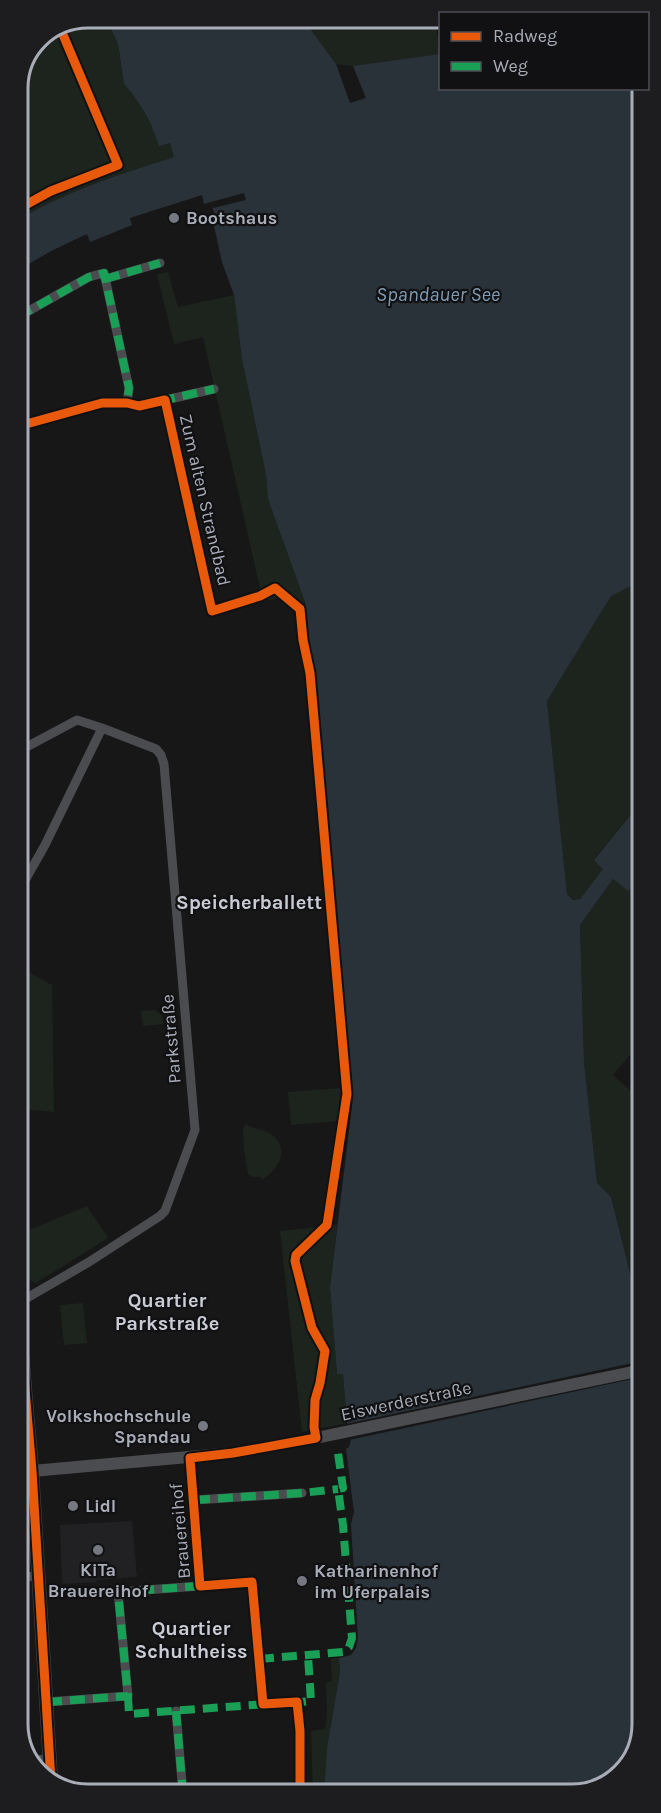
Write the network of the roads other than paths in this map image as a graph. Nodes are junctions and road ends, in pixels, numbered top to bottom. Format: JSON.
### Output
{"nodes":[{"id":1,"x":160,"y":263,"type":"dead end"},
{"id":2,"x":105,"y":276,"type":"junction"},
{"id":3,"x":29,"y":311,"type":"edge"},
{"id":4,"x":214,"y":389,"type":"dead end"},
{"id":5,"x":165,"y":400,"type":"junction"},
{"id":6,"x":127,"y":403,"type":"junction"},
{"id":7,"x":29,"y":423,"type":"edge"},
{"id":8,"x":212,"y":611,"type":"dead end"},
{"id":9,"x":102,"y":728,"type":"junction"},
{"id":10,"x":29,"y":746,"type":"edge"},
{"id":11,"x":29,"y":873,"type":"edge"},
{"id":12,"x":28,"y":1297,"type":"edge"},
{"id":13,"x":632,"y":1372,"type":"edge"},
{"id":14,"x":28,"y":1426,"type":"edge"},
{"id":15,"x":190,"y":1458,"type":"junction"},
{"id":16,"x":32,"y":1471,"type":"junction"},
{"id":17,"x":302,"y":1493,"type":"dead end"},
{"id":18,"x":195,"y":1500,"type":"junction"},
{"id":19,"x":39,"y":1576,"type":"junction"},
{"id":20,"x":28,"y":1577,"type":"edge"},
{"id":21,"x":252,"y":1582,"type":"dead end"},
{"id":22,"x":200,"y":1586,"type":"junction"},
{"id":23,"x":47,"y":1702,"type":"junction"},
{"id":24,"x":176,"y":1711,"type":"dead end"},
{"id":25,"x":50,"y":1759,"type":"junction"},
{"id":26,"x":40,"y":1760,"type":"edge"},
{"id":27,"x":51,"y":1771,"type":"edge"},
{"id":28,"x":182,"y":1784,"type":"edge"}],
"edges":[{"from":1,"to":2,"type":"street"},
{"from":2,"to":3,"type":"street"},
{"from":2,"to":6,"type":"street"},
{"from":4,"to":5,"type":"street","name":"Zum alten Strandbad"},
{"from":5,"to":6,"type":"street","name":"Zum alten Strandbad"},
{"from":5,"to":8,"type":"street","name":"Zum alten Strandbad"},
{"from":6,"to":7,"type":"street","name":"Zum alten Strandbad"},
{"from":9,"to":10,"type":"street","name":"Parkstraße"},
{"from":9,"to":11,"type":"street"},
{"from":9,"to":12,"type":"street","name":"Parkstraße"},
{"from":13,"to":15,"type":"street","name":"Eiswerderstraße"},
{"from":14,"to":16,"type":"main road"},
{"from":15,"to":16,"type":"street","name":"Eiswerderstraße"},
{"from":15,"to":18,"type":"street","name":"Brauereihof"},
{"from":16,"to":19,"type":"main road"},
{"from":17,"to":18,"type":"street"},
{"from":18,"to":22,"type":"street","name":"Brauereihof"},
{"from":19,"to":20,"type":"street"},
{"from":19,"to":23,"type":"main road"},
{"from":21,"to":22,"type":"street","name":"Brauereihof"},
{"from":22,"to":23,"type":"street","name":"Brauereihof"},
{"from":23,"to":25,"type":"main road"},
{"from":24,"to":28,"type":"street"},
{"from":25,"to":26,"type":"street"},
{"from":25,"to":27,"type":"main road"}]}
